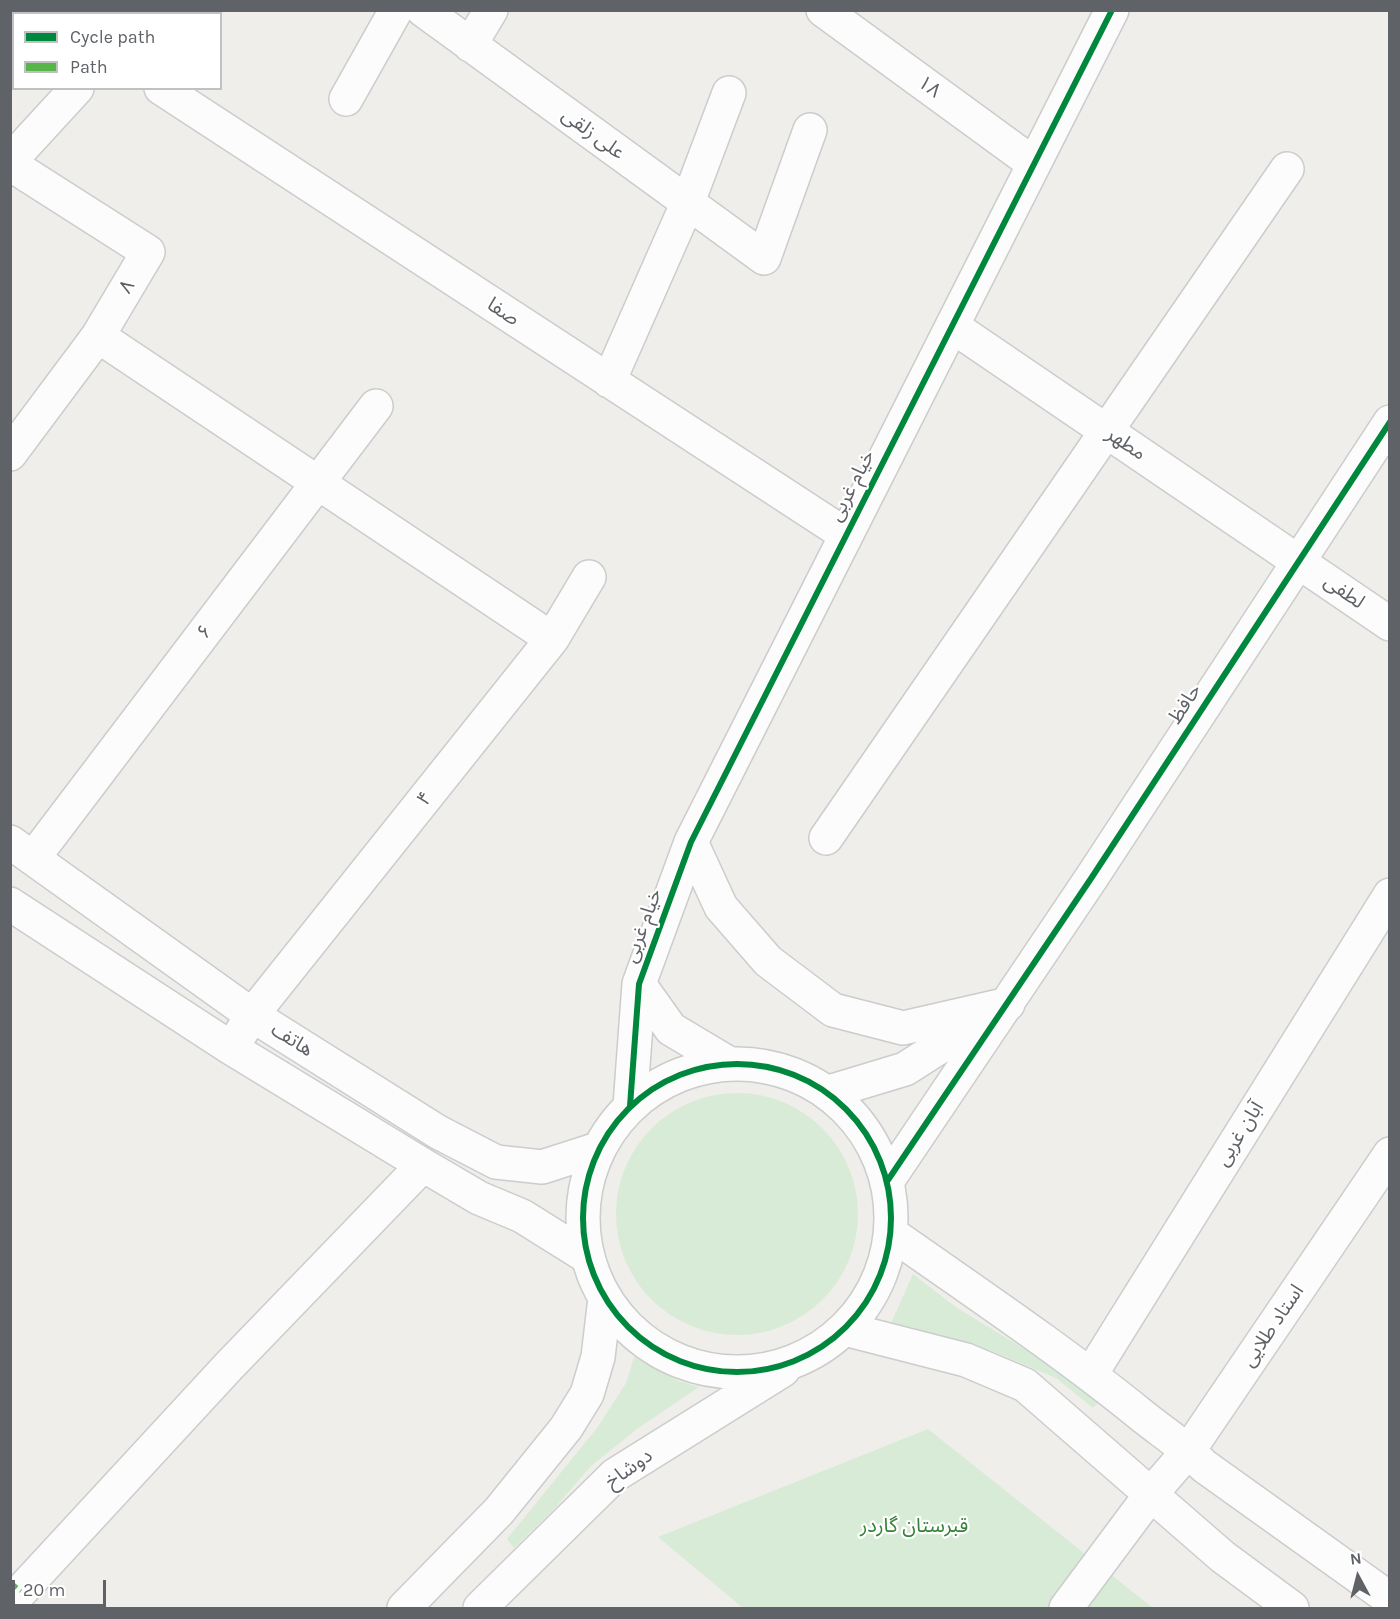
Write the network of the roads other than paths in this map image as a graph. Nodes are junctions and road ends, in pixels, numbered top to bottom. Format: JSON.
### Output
{"nodes":[{"id":1,"x":396,"y":10,"type":"edge"},
{"id":2,"x":423,"y":10,"type":"edge"},
{"id":3,"x":491,"y":10,"type":"edge"},
{"id":4,"x":823,"y":10,"type":"edge"},
{"id":5,"x":1112,"y":10,"type":"edge"},
{"id":6,"x":470,"y":45,"type":"junction"},
{"id":7,"x":75,"y":90,"type":"edge"},
{"id":8,"x":164,"y":90,"type":"edge"},
{"id":9,"x":729,"y":93,"type":"dead end"},
{"id":10,"x":346,"y":99,"type":"dead end"},
{"id":11,"x":810,"y":130,"type":"dead end"},
{"id":12,"x":10,"y":163,"type":"edge"},
{"id":13,"x":1034,"y":164,"type":"junction"},
{"id":14,"x":1287,"y":169,"type":"dead end"},
{"id":15,"x":688,"y":202,"type":"junction"},
{"id":16,"x":952,"y":326,"type":"junction"},
{"id":17,"x":98,"y":336,"type":"junction"},
{"id":18,"x":609,"y":381,"type":"junction"},
{"id":19,"x":376,"y":406,"type":"dead end"},
{"id":20,"x":1389,"y":422,"type":"edge"},
{"id":21,"x":1107,"y":431,"type":"junction"},
{"id":22,"x":10,"y":454,"type":"edge"},
{"id":23,"x":318,"y":484,"type":"junction"},
{"id":24,"x":846,"y":535,"type":"junction"},
{"id":25,"x":1299,"y":561,"type":"junction"},
{"id":26,"x":589,"y":577,"type":"dead end"},
{"id":27,"x":1389,"y":624,"type":"edge"},
{"id":28,"x":552,"y":639,"type":"junction"},
{"id":29,"x":826,"y":838,"type":"dead end"},
{"id":30,"x":692,"y":842,"type":"junction"},
{"id":31,"x":22,"y":850,"type":"edge"},
{"id":32,"x":1389,"y":894,"type":"edge"},
{"id":33,"x":15,"y":915,"type":"edge"},
{"id":34,"x":639,"y":984,"type":"junction"},
{"id":35,"x":1008,"y":1004,"type":"junction"},
{"id":36,"x":252,"y":1015,"type":"junction"},
{"id":37,"x":231,"y":1048,"type":"junction"},
{"id":38,"x":728,"y":1063,"type":"junction"},
{"id":39,"x":829,"y":1092,"type":"junction"},
{"id":40,"x":630,"y":1106,"type":"junction"},
{"id":41,"x":598,"y":1149,"type":"junction"},
{"id":42,"x":1389,"y":1154,"type":"edge"},
{"id":43,"x":496,"y":1162,"type":"junction"},
{"id":44,"x":423,"y":1165,"type":"junction"},
{"id":45,"x":888,"y":1180,"type":"junction"},
{"id":46,"x":479,"y":1198,"type":"junction"},
{"id":47,"x":892,"y":1234,"type":"junction"},
{"id":48,"x":586,"y":1256,"type":"junction"},
{"id":49,"x":604,"y":1298,"type":"junction"},
{"id":50,"x":845,"y":1329,"type":"junction"},
{"id":51,"x":800,"y":1359,"type":"junction"},
{"id":52,"x":1091,"y":1374,"type":"junction"},
{"id":53,"x":1189,"y":1450,"type":"junction"},
{"id":54,"x":1151,"y":1494,"type":"junction"},
{"id":55,"x":1389,"y":1599,"type":"edge"},
{"id":56,"x":10,"y":1603,"type":"edge"},
{"id":57,"x":404,"y":1608,"type":"edge"},
{"id":58,"x":480,"y":1608,"type":"edge"},
{"id":59,"x":1066,"y":1608,"type":"edge"},
{"id":60,"x":1292,"y":1608,"type":"edge"}],
"edges":[{"from":1,"to":10,"type":"street"},
{"from":2,"to":6,"type":"street","name":"علی زلقی"},
{"from":3,"to":6,"type":"street"},
{"from":4,"to":13,"type":"street","name":"۱۸"},
{"from":5,"to":13,"type":"street","name":"خیام غربی"},
{"from":6,"to":15,"type":"street","name":"علی زلقی"},
{"from":7,"to":12,"type":"street"},
{"from":8,"to":18,"type":"street","name":"صفا"},
{"from":9,"to":15,"type":"street"},
{"from":11,"to":15,"type":"street","name":"علی زلقی"},
{"from":12,"to":17,"type":"street","name":"۸"},
{"from":13,"to":16,"type":"street","name":"خیام غربی"},
{"from":14,"to":21,"type":"street"},
{"from":15,"to":18,"type":"street"},
{"from":16,"to":21,"type":"street","name":"مطهر"},
{"from":16,"to":24,"type":"street","name":"خیام غربی"},
{"from":17,"to":22,"type":"street","name":"۸"},
{"from":17,"to":23,"type":"street"},
{"from":18,"to":24,"type":"street","name":"صفا"},
{"from":19,"to":23,"type":"street","name":"۶"},
{"from":20,"to":25,"type":"street","name":"حافظ"},
{"from":21,"to":25,"type":"street","name":"مطهر"},
{"from":21,"to":29,"type":"street"},
{"from":23,"to":28,"type":"street"},
{"from":23,"to":31,"type":"street","name":"۶"},
{"from":24,"to":30,"type":"street","name":"خیام غربی"},
{"from":25,"to":27,"type":"street","name":"لطفی"},
{"from":25,"to":35,"type":"street","name":"حافظ"},
{"from":26,"to":28,"type":"street","name":"۴"},
{"from":28,"to":36,"type":"street","name":"۴"},
{"from":30,"to":34,"type":"street","name":"خیام غربی"},
{"from":30,"to":35,"type":"street"},
{"from":31,"to":36,"type":"street","name":"هاتف"},
{"from":32,"to":52,"type":"street","name":"آبان غربی"},
{"from":33,"to":37,"type":"street","name":"هاتف"},
{"from":34,"to":38,"type":"street"},
{"from":34,"to":40,"type":"street","name":"خیام غربی"},
{"from":35,"to":39,"type":"street"},
{"from":35,"to":45,"type":"street","name":"حافظ"},
{"from":36,"to":37,"type":"street","name":"۴"},
{"from":36,"to":43,"type":"street","name":"هاتف"},
{"from":37,"to":44,"type":"street","name":"هاتف"},
{"from":38,"to":39,"type":"street"},
{"from":38,"to":40,"type":"street"},
{"from":39,"to":45,"type":"street"},
{"from":40,"to":41,"type":"street"},
{"from":41,"to":43,"type":"street","name":"هاتف"},
{"from":41,"to":48,"type":"street"},
{"from":42,"to":53,"type":"street","name":"استاد طلایی"},
{"from":43,"to":46,"type":"street"},
{"from":44,"to":46,"type":"street","name":"هاتف"},
{"from":44,"to":56,"type":"street"},
{"from":45,"to":47,"type":"street"},
{"from":46,"to":48,"type":"street","name":"هاتف"},
{"from":47,"to":50,"type":"street","name":"دوشاخ"},
{"from":47,"to":52,"type":"street"},
{"from":48,"to":49,"type":"street"},
{"from":49,"to":51,"type":"street"},
{"from":49,"to":57,"type":"street"},
{"from":50,"to":51,"type":"street","name":"دوشاخ"},
{"from":50,"to":54,"type":"street"},
{"from":51,"to":58,"type":"street","name":"دوشاخ"},
{"from":52,"to":53,"type":"street"},
{"from":53,"to":54,"type":"street","name":"استاد طلایی"},
{"from":53,"to":55,"type":"street"},
{"from":54,"to":59,"type":"street","name":"استاد طلایی"},
{"from":54,"to":60,"type":"street"}]}
